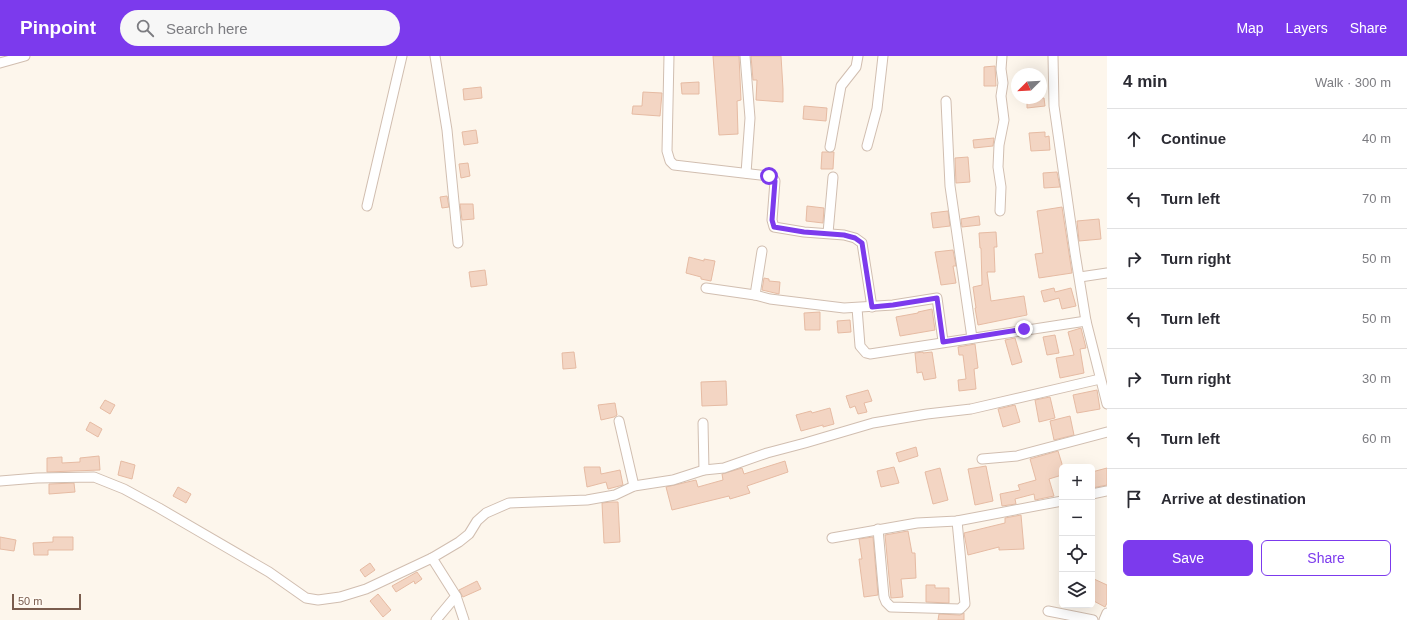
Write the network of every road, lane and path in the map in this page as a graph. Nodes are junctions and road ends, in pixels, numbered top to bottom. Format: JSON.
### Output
{"nodes":[{"id":1,"x":25,"y":56,"type":"edge"},
{"id":2,"x":402,"y":56,"type":"edge"},
{"id":3,"x":435,"y":56,"type":"edge"},
{"id":4,"x":669,"y":56,"type":"edge"},
{"id":5,"x":744,"y":56,"type":"edge"},
{"id":6,"x":858,"y":56,"type":"edge"},
{"id":7,"x":883,"y":56,"type":"edge"},
{"id":8,"x":1002,"y":56,"type":"edge"},
{"id":9,"x":1053,"y":56,"type":"edge"},
{"id":10,"x":0,"y":63,"type":"edge"},
{"id":11,"x":946,"y":101,"type":"dead end"},
{"id":12,"x":867,"y":146,"type":"dead end"},
{"id":13,"x":830,"y":147,"type":"dead end"},
{"id":14,"x":746,"y":173,"type":"junction"},
{"id":15,"x":833,"y":177,"type":"dead end"},
{"id":16,"x":367,"y":206,"type":"dead end"},
{"id":17,"x":1000,"y":211,"type":"dead end"},
{"id":18,"x":828,"y":234,"type":"junction"},
{"id":19,"x":458,"y":243,"type":"dead end"},
{"id":20,"x":762,"y":251,"type":"dead end"},
{"id":21,"x":1107,"y":273,"type":"edge"},
{"id":22,"x":1080,"y":277,"type":"junction"},
{"id":23,"x":706,"y":288,"type":"dead end"},
{"id":24,"x":755,"y":295,"type":"junction"},
{"id":25,"x":872,"y":307,"type":"junction"},
{"id":26,"x":857,"y":308,"type":"junction"},
{"id":27,"x":1086,"y":320,"type":"junction"},
{"id":28,"x":972,"y":338,"type":"junction"},
{"id":29,"x":943,"y":342,"type":"junction"},
{"id":30,"x":1100,"y":379,"type":"junction"},
{"id":31,"x":1107,"y":404,"type":"edge"},
{"id":32,"x":619,"y":421,"type":"dead end"},
{"id":33,"x":703,"y":423,"type":"dead end"},
{"id":34,"x":1107,"y":432,"type":"edge"},
{"id":35,"x":982,"y":458,"type":"dead end"},
{"id":36,"x":704,"y":470,"type":"junction"},
{"id":37,"x":0,"y":481,"type":"edge"},
{"id":38,"x":634,"y":486,"type":"junction"},
{"id":39,"x":1107,"y":491,"type":"edge"},
{"id":40,"x":1095,"y":493,"type":"edge"},
{"id":41,"x":1059,"y":502,"type":"edge"},
{"id":42,"x":957,"y":521,"type":"junction"},
{"id":43,"x":878,"y":529,"type":"junction"},
{"id":44,"x":832,"y":538,"type":"dead end"},
{"id":45,"x":432,"y":558,"type":"junction"},
{"id":46,"x":456,"y":596,"type":"junction"},
{"id":47,"x":1048,"y":610,"type":"dead end"},
{"id":48,"x":1107,"y":613,"type":"edge"},
{"id":49,"x":436,"y":620,"type":"edge"},
{"id":50,"x":464,"y":620,"type":"edge"},
{"id":51,"x":1093,"y":620,"type":"edge"},
{"id":52,"x":1104,"y":620,"type":"edge"}],
"edges":[{"from":1,"to":10,"type":"street"},
{"from":2,"to":16,"type":"street"},
{"from":3,"to":19,"type":"street"},
{"from":4,"to":14,"type":"street"},
{"from":5,"to":14,"type":"street"},
{"from":6,"to":13,"type":"street"},
{"from":7,"to":12,"type":"street"},
{"from":8,"to":17,"type":"street"},
{"from":9,"to":22,"type":"street"},
{"from":11,"to":28,"type":"street"},
{"from":14,"to":18,"type":"street"},
{"from":15,"to":18,"type":"street"},
{"from":18,"to":25,"type":"street"},
{"from":20,"to":24,"type":"street"},
{"from":21,"to":22,"type":"street"},
{"from":22,"to":27,"type":"street"},
{"from":23,"to":24,"type":"street"},
{"from":24,"to":26,"type":"street"},
{"from":25,"to":26,"type":"street"},
{"from":25,"to":29,"type":"street"},
{"from":26,"to":29,"type":"street"},
{"from":27,"to":28,"type":"street"},
{"from":27,"to":30,"type":"street"},
{"from":28,"to":29,"type":"street"},
{"from":30,"to":31,"type":"street"},
{"from":30,"to":36,"type":"street"},
{"from":32,"to":38,"type":"street"},
{"from":33,"to":36,"type":"street"},
{"from":34,"to":35,"type":"street"},
{"from":36,"to":38,"type":"street"},
{"from":37,"to":45,"type":"street"},
{"from":38,"to":45,"type":"street"},
{"from":39,"to":40,"type":"street"},
{"from":41,"to":42,"type":"street"},
{"from":42,"to":43,"type":"street"},
{"from":42,"to":43,"type":"street"},
{"from":43,"to":44,"type":"street"},
{"from":45,"to":46,"type":"street"},
{"from":46,"to":49,"type":"street"},
{"from":46,"to":50,"type":"street"},
{"from":47,"to":51,"type":"street"},
{"from":48,"to":52,"type":"street"}]}
